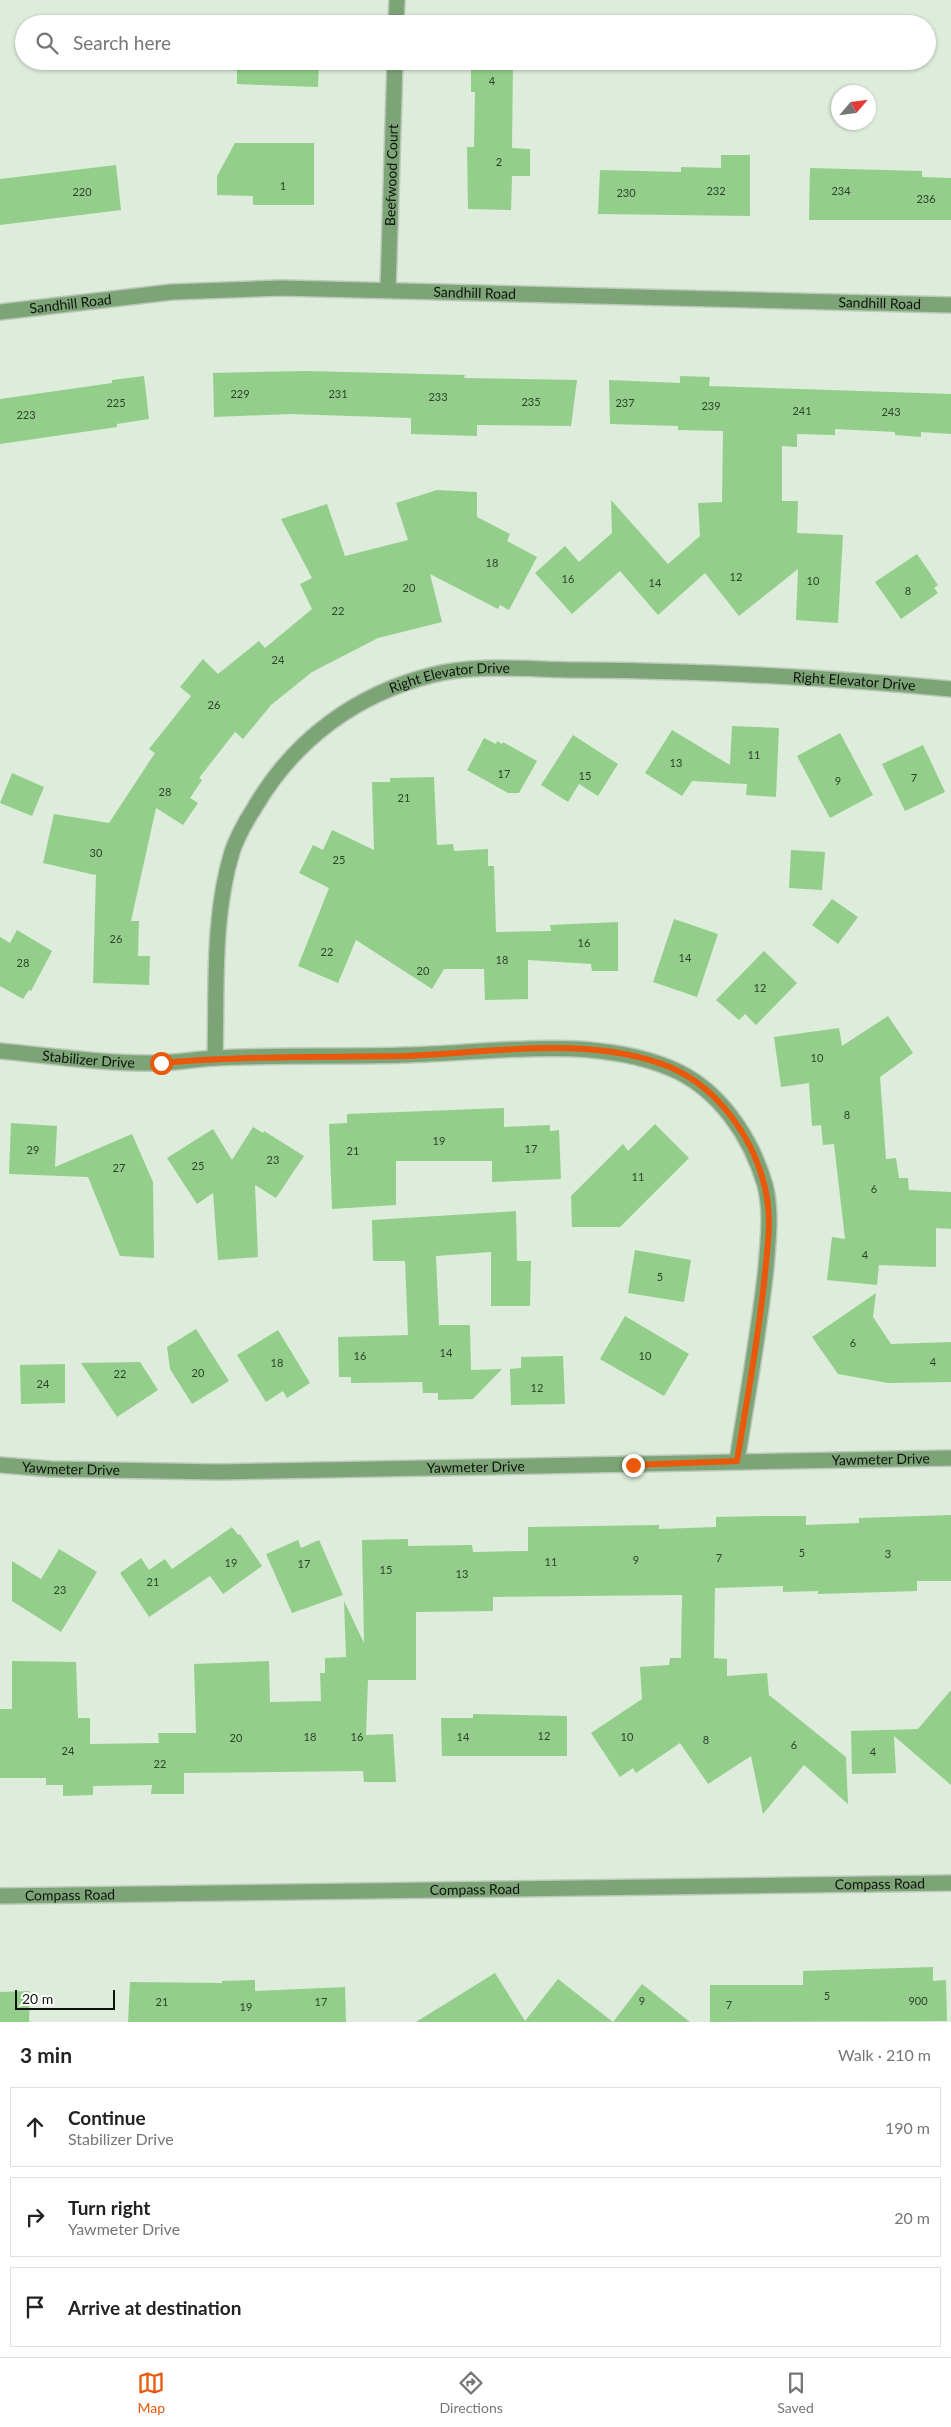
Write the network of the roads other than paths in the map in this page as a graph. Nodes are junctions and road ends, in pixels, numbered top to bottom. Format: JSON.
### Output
{"nodes":[{"id":1,"x":397,"y":0,"type":"edge"},
{"id":2,"x":396,"y":15,"type":"edge"},
{"id":3,"x":395,"y":70,"type":"edge"},
{"id":4,"x":388,"y":290,"type":"junction"},
{"id":5,"x":951,"y":305,"type":"edge"},
{"id":6,"x":0,"y":312,"type":"edge"},
{"id":7,"x":951,"y":689,"type":"edge"},
{"id":8,"x":0,"y":1051,"type":"edge"},
{"id":9,"x":215,"y":1058,"type":"junction"},
{"id":10,"x":951,"y":1458,"type":"edge"},
{"id":11,"x":737,"y":1461,"type":"junction"},
{"id":12,"x":0,"y":1465,"type":"edge"},
{"id":13,"x":951,"y":1883,"type":"edge"},
{"id":14,"x":0,"y":1896,"type":"edge"}],
"edges":[{"from":1,"to":2,"type":"street"},
{"from":3,"to":4,"type":"street","name":"Beefwood Court"},
{"from":4,"to":5,"type":"street","name":"Sandhill Road"},
{"from":4,"to":6,"type":"street","name":"Sandhill Road"},
{"from":7,"to":9,"type":"street","name":"Right Elevator Drive"},
{"from":8,"to":9,"type":"street","name":"Stabilizer Drive"},
{"from":9,"to":11,"type":"street","name":"Stabilizer Drive"},
{"from":10,"to":11,"type":"street","name":"Yawmeter Drive"},
{"from":11,"to":12,"type":"street","name":"Yawmeter Drive"},
{"from":13,"to":14,"type":"street","name":"Compass Road"}]}
